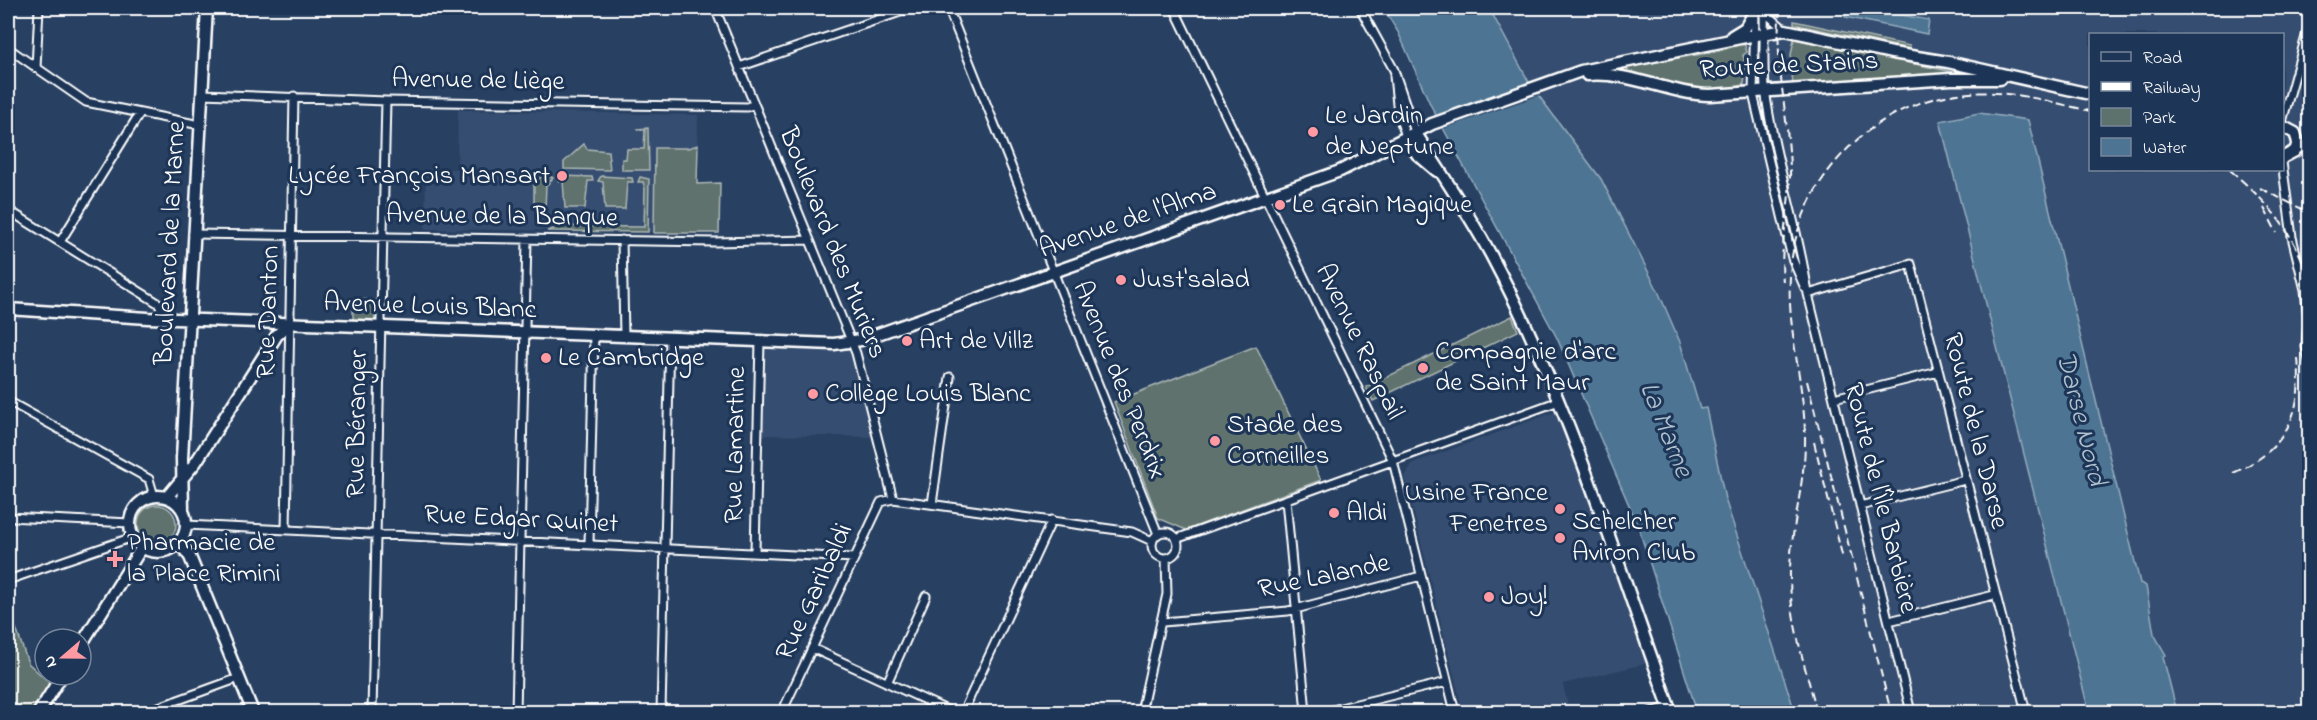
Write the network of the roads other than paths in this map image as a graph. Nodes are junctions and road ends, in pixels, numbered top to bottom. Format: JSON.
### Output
{"nodes":[{"id":1,"x":39,"y":8,"type":"edge"},
{"id":2,"x":207,"y":8,"type":"edge"},
{"id":3,"x":715,"y":8,"type":"edge"},
{"id":4,"x":912,"y":8,"type":"edge"},
{"id":5,"x":948,"y":8,"type":"edge"},
{"id":6,"x":1174,"y":8,"type":"edge"},
{"id":7,"x":1360,"y":8,"type":"edge"},
{"id":8,"x":1759,"y":10,"type":"edge"},
{"id":9,"x":2310,"y":22,"type":"edge"},
{"id":10,"x":1785,"y":30,"type":"junction"},
{"id":11,"x":1760,"y":34,"type":"junction"},
{"id":12,"x":1726,"y":40,"type":"junction"},
{"id":13,"x":8,"y":48,"type":"edge"},
{"id":14,"x":739,"y":67,"type":"junction"},
{"id":15,"x":36,"y":68,"type":"junction"},
{"id":16,"x":2019,"y":79,"type":"junction"},
{"id":17,"x":1546,"y":84,"type":"junction"},
{"id":18,"x":201,"y":94,"type":"junction"},
{"id":19,"x":1753,"y":94,"type":"junction"},
{"id":20,"x":1765,"y":94,"type":"junction"},
{"id":21,"x":2089,"y":94,"type":"edge"},
{"id":22,"x":294,"y":96,"type":"junction"},
{"id":23,"x":386,"y":101,"type":"junction"},
{"id":24,"x":754,"y":104,"type":"junction"},
{"id":25,"x":140,"y":113,"type":"junction"},
{"id":26,"x":2284,"y":120,"type":"edge"},
{"id":27,"x":200,"y":125,"type":"junction"},
{"id":28,"x":2284,"y":125,"type":"edge"},
{"id":29,"x":2295,"y":133,"type":"junction"},
{"id":30,"x":1411,"y":134,"type":"junction"},
{"id":31,"x":2310,"y":138,"type":"edge"},
{"id":32,"x":2297,"y":147,"type":"junction"},
{"id":33,"x":2310,"y":147,"type":"edge"},
{"id":34,"x":2284,"y":159,"type":"edge"},
{"id":35,"x":2284,"y":169,"type":"edge"},
{"id":36,"x":1265,"y":197,"type":"junction"},
{"id":37,"x":8,"y":210,"type":"edge"},
{"id":38,"x":193,"y":234,"type":"junction"},
{"id":39,"x":292,"y":235,"type":"junction"},
{"id":40,"x":384,"y":237,"type":"junction"},
{"id":41,"x":527,"y":240,"type":"junction"},
{"id":42,"x":622,"y":240,"type":"junction"},
{"id":43,"x":810,"y":240,"type":"junction"},
{"id":44,"x":60,"y":242,"type":"junction"},
{"id":45,"x":1053,"y":271,"type":"junction"},
{"id":46,"x":1808,"y":294,"type":"junction"},
{"id":47,"x":8,"y":309,"type":"edge"},
{"id":48,"x":166,"y":318,"type":"junction"},
{"id":49,"x":189,"y":320,"type":"junction"},
{"id":50,"x":289,"y":324,"type":"junction"},
{"id":51,"x":381,"y":327,"type":"junction"},
{"id":52,"x":525,"y":333,"type":"junction"},
{"id":53,"x":594,"y":334,"type":"junction"},
{"id":54,"x":624,"y":335,"type":"junction"},
{"id":55,"x":670,"y":337,"type":"junction"},
{"id":56,"x":760,"y":341,"type":"junction"},
{"id":57,"x":851,"y":342,"type":"junction"},
{"id":58,"x":2310,"y":364,"type":"edge"},
{"id":59,"x":1938,"y":372,"type":"junction"},
{"id":60,"x":950,"y":377,"type":"dead end"},
{"id":61,"x":1834,"y":398,"type":"junction"},
{"id":62,"x":8,"y":401,"type":"edge"},
{"id":63,"x":1559,"y":401,"type":"junction"},
{"id":64,"x":1393,"y":461,"type":"junction"},
{"id":65,"x":1965,"y":480,"type":"junction"},
{"id":66,"x":183,"y":482,"type":"junction"},
{"id":67,"x":154,"y":496,"type":"junction"},
{"id":68,"x":167,"y":497,"type":"junction"},
{"id":69,"x":894,"y":499,"type":"junction"},
{"id":70,"x":1286,"y":500,"type":"junction"},
{"id":71,"x":932,"y":504,"type":"junction"},
{"id":72,"x":1860,"y":506,"type":"junction"},
{"id":73,"x":183,"y":511,"type":"junction"},
{"id":74,"x":8,"y":517,"type":"edge"},
{"id":75,"x":1052,"y":520,"type":"junction"},
{"id":76,"x":130,"y":523,"type":"junction"},
{"id":77,"x":186,"y":525,"type":"junction"},
{"id":78,"x":285,"y":529,"type":"junction"},
{"id":79,"x":376,"y":534,"type":"junction"},
{"id":80,"x":1158,"y":534,"type":"junction"},
{"id":81,"x":133,"y":537,"type":"junction"},
{"id":82,"x":1176,"y":539,"type":"junction"},
{"id":83,"x":520,"y":540,"type":"junction"},
{"id":84,"x":1152,"y":541,"type":"junction"},
{"id":85,"x":179,"y":542,"type":"junction"},
{"id":86,"x":589,"y":543,"type":"junction"},
{"id":87,"x":142,"y":547,"type":"junction"},
{"id":88,"x":665,"y":548,"type":"junction"},
{"id":89,"x":755,"y":551,"type":"junction"},
{"id":90,"x":854,"y":558,"type":"junction"},
{"id":91,"x":1166,"y":558,"type":"junction"},
{"id":92,"x":1421,"y":576,"type":"junction"},
{"id":93,"x":8,"y":580,"type":"edge"},
{"id":94,"x":1994,"y":595,"type":"junction"},
{"id":95,"x":926,"y":596,"type":"dead end"},
{"id":96,"x":1297,"y":608,"type":"junction"},
{"id":97,"x":1888,"y":621,"type":"junction"},
{"id":98,"x":1163,"y":622,"type":"junction"},
{"id":99,"x":92,"y":627,"type":"edge"},
{"id":100,"x":812,"y":648,"type":"junction"},
{"id":101,"x":239,"y":678,"type":"junction"},
{"id":102,"x":1448,"y":682,"type":"junction"},
{"id":103,"x":888,"y":683,"type":"junction"},
{"id":104,"x":55,"y":687,"type":"edge"},
{"id":105,"x":1671,"y":709,"type":"edge"},
{"id":106,"x":39,"y":712,"type":"edge"},
{"id":107,"x":145,"y":712,"type":"edge"},
{"id":108,"x":253,"y":712,"type":"edge"},
{"id":109,"x":372,"y":712,"type":"edge"},
{"id":110,"x":516,"y":712,"type":"edge"},
{"id":111,"x":660,"y":712,"type":"edge"},
{"id":112,"x":782,"y":712,"type":"edge"},
{"id":113,"x":951,"y":712,"type":"edge"},
{"id":114,"x":963,"y":712,"type":"edge"},
{"id":115,"x":1141,"y":712,"type":"edge"},
{"id":116,"x":1306,"y":712,"type":"edge"},
{"id":117,"x":1324,"y":712,"type":"edge"},
{"id":118,"x":1455,"y":712,"type":"edge"},
{"id":119,"x":1650,"y":712,"type":"edge"},
{"id":120,"x":1911,"y":712,"type":"edge"},
{"id":121,"x":2026,"y":712,"type":"edge"}],
"edges":[{"from":1,"to":15,"type":"street"},
{"from":2,"to":18,"type":"main road","name":"Boulevard de la Marne"},
{"from":3,"to":14,"type":"street","name":"Boulevard des Muriers"},
{"from":4,"to":14,"type":"street"},
{"from":5,"to":45,"type":"street","name":"Avenue des Perdrix"},
{"from":6,"to":36,"type":"street","name":"Avenue Raspail"},
{"from":7,"to":30,"type":"street"},
{"from":8,"to":10,"type":"street"},
{"from":8,"to":11,"type":"street","name":"Route de l'Île Barbière"},
{"from":8,"to":12,"type":"main road"},
{"from":9,"to":26,"type":"street"},
{"from":10,"to":11,"type":"main road","name":"Route de Stains"},
{"from":10,"to":16,"type":"main road","name":"Route de Stains"},
{"from":11,"to":12,"type":"main road","name":"Route de Stains"},
{"from":11,"to":19,"type":"street","name":"Route de l'Île Barbière"},
{"from":11,"to":20,"type":"street","name":"Route de l'Île Barbière"},
{"from":12,"to":17,"type":"main road","name":"Route de Stains"},
{"from":13,"to":15,"type":"street"},
{"from":14,"to":24,"type":"street","name":"Boulevard des Muriers"},
{"from":15,"to":25,"type":"street"},
{"from":16,"to":20,"type":"main road","name":"Route de Stains"},
{"from":16,"to":21,"type":"main road","name":"Route de Stains"},
{"from":17,"to":19,"type":"main road","name":"Route de Stains"},
{"from":17,"to":30,"type":"main road","name":"Avenue de l'Alma"},
{"from":18,"to":22,"type":"street","name":"Avenue de Liège"},
{"from":18,"to":27,"type":"main road","name":"Boulevard de la Marne"},
{"from":19,"to":20,"type":"main road","name":"Route de Stains"},
{"from":19,"to":46,"type":"street","name":"Route de l'Île Barbière"},
{"from":20,"to":46,"type":"street","name":"Route de l'Île Barbière"},
{"from":22,"to":23,"type":"street","name":"Avenue de Liège"},
{"from":22,"to":39,"type":"street","name":"Rue Danton"},
{"from":23,"to":24,"type":"street","name":"Avenue de Liège"},
{"from":23,"to":40,"type":"street","name":"Rue Béranger"},
{"from":24,"to":43,"type":"street","name":"Boulevard des Muriers"},
{"from":25,"to":27,"type":"street"},
{"from":25,"to":44,"type":"street"},
{"from":27,"to":38,"type":"main road","name":"Boulevard de la Marne"},
{"from":28,"to":29,"type":"main road"},
{"from":29,"to":31,"type":"main road"},
{"from":29,"to":32,"type":"main road"},
{"from":30,"to":36,"type":"main road","name":"Avenue de l'Alma"},
{"from":30,"to":63,"type":"main road"},
{"from":32,"to":33,"type":"main road"},
{"from":32,"to":34,"type":"main road"},
{"from":35,"to":58,"type":"street"},
{"from":36,"to":45,"type":"main road","name":"Avenue de l'Alma"},
{"from":36,"to":64,"type":"street","name":"Avenue Raspail"},
{"from":37,"to":44,"type":"street"},
{"from":38,"to":39,"type":"street","name":"Avenue de la Banque"},
{"from":38,"to":49,"type":"main road","name":"Boulevard de la Marne"},
{"from":39,"to":40,"type":"street","name":"Avenue de la Banque"},
{"from":39,"to":50,"type":"street","name":"Rue Danton"},
{"from":40,"to":41,"type":"street","name":"Avenue de la Banque"},
{"from":40,"to":51,"type":"street","name":"Rue Béranger"},
{"from":41,"to":42,"type":"street","name":"Avenue de la Banque"},
{"from":41,"to":52,"type":"street"},
{"from":42,"to":43,"type":"street","name":"Avenue de la Banque"},
{"from":42,"to":54,"type":"street"},
{"from":43,"to":57,"type":"street","name":"Boulevard des Muriers"},
{"from":44,"to":48,"type":"street"},
{"from":45,"to":57,"type":"main road","name":"Avenue de l'Alma"},
{"from":45,"to":80,"type":"street","name":"Avenue des Perdrix"},
{"from":46,"to":59,"type":"street","name":"Route de la Darse"},
{"from":46,"to":61,"type":"street","name":"Route de l'Île Barbière"},
{"from":47,"to":48,"type":"main road","name":"Avenue Louis Blanc"},
{"from":48,"to":49,"type":"main road","name":"Avenue Louis Blanc"},
{"from":49,"to":50,"type":"main road","name":"Avenue Louis Blanc"},
{"from":49,"to":66,"type":"main road","name":"Boulevard de la Marne"},
{"from":50,"to":51,"type":"main road","name":"Avenue Louis Blanc"},
{"from":50,"to":66,"type":"main road"},
{"from":50,"to":78,"type":"street","name":"Rue Danton"},
{"from":51,"to":52,"type":"main road","name":"Avenue Louis Blanc"},
{"from":51,"to":79,"type":"street","name":"Rue Béranger"},
{"from":52,"to":53,"type":"main road","name":"Avenue Louis Blanc"},
{"from":52,"to":83,"type":"street"},
{"from":53,"to":54,"type":"main road","name":"Avenue Louis Blanc"},
{"from":53,"to":86,"type":"street"},
{"from":54,"to":55,"type":"main road","name":"Avenue Louis Blanc"},
{"from":55,"to":56,"type":"main road","name":"Avenue Louis Blanc"},
{"from":55,"to":88,"type":"street"},
{"from":56,"to":57,"type":"main road","name":"Avenue Louis Blanc"},
{"from":56,"to":89,"type":"street","name":"Rue Lamartine"},
{"from":57,"to":69,"type":"street","name":"Boulevard des Muriers"},
{"from":59,"to":61,"type":"street"},
{"from":59,"to":65,"type":"street","name":"Route de la Darse"},
{"from":60,"to":71,"type":"street"},
{"from":61,"to":72,"type":"street","name":"Route de l'Île Barbière"},
{"from":62,"to":67,"type":"street"},
{"from":63,"to":64,"type":"street"},
{"from":63,"to":105,"type":"main road"},
{"from":64,"to":70,"type":"street"},
{"from":64,"to":92,"type":"street","name":"Avenue Raspail"},
{"from":65,"to":72,"type":"street"},
{"from":65,"to":94,"type":"street","name":"Route de la Darse"},
{"from":66,"to":68,"type":"main road"},
{"from":66,"to":73,"type":"main road","name":"Boulevard de la Marne"},
{"from":67,"to":68,"type":"main road"},
{"from":67,"to":76,"type":"main road"},
{"from":68,"to":73,"type":"main road"},
{"from":69,"to":71,"type":"street"},
{"from":69,"to":90,"type":"street","name":"Rue Garibaldi"},
{"from":70,"to":82,"type":"street"},
{"from":70,"to":96,"type":"street"},
{"from":71,"to":75,"type":"street"},
{"from":72,"to":97,"type":"street","name":"Route de l'Île Barbière"},
{"from":73,"to":77,"type":"main road"},
{"from":74,"to":76,"type":"street"},
{"from":75,"to":84,"type":"street"},
{"from":75,"to":114,"type":"street"},
{"from":76,"to":81,"type":"main road"},
{"from":77,"to":78,"type":"street","name":"Rue Edgar Quinet"},
{"from":77,"to":85,"type":"main road"},
{"from":78,"to":79,"type":"street","name":"Rue Edgar Quinet"},
{"from":79,"to":83,"type":"street","name":"Rue Edgar Quinet"},
{"from":79,"to":109,"type":"street","name":"Rue Béranger"},
{"from":80,"to":82,"type":"street"},
{"from":80,"to":84,"type":"street"},
{"from":81,"to":87,"type":"main road"},
{"from":81,"to":93,"type":"street"},
{"from":82,"to":91,"type":"street"},
{"from":83,"to":86,"type":"street","name":"Rue Edgar Quinet"},
{"from":83,"to":110,"type":"street"},
{"from":84,"to":91,"type":"street"},
{"from":85,"to":87,"type":"main road"},
{"from":85,"to":101,"type":"main road"},
{"from":86,"to":88,"type":"street","name":"Rue Edgar Quinet"},
{"from":87,"to":99,"type":"main road"},
{"from":88,"to":89,"type":"street","name":"Rue Edgar Quinet"},
{"from":88,"to":111,"type":"street"},
{"from":89,"to":90,"type":"street","name":"Rue Edgar Quinet"},
{"from":90,"to":100,"type":"street","name":"Rue Garibaldi"},
{"from":91,"to":98,"type":"street"},
{"from":92,"to":96,"type":"street","name":"Rue Lalande"},
{"from":92,"to":102,"type":"street","name":"Avenue Raspail"},
{"from":94,"to":97,"type":"street"},
{"from":94,"to":121,"type":"street","name":"Route de la Darse"},
{"from":95,"to":103,"type":"street"},
{"from":96,"to":98,"type":"street","name":"Rue Lalande"},
{"from":96,"to":116,"type":"street"},
{"from":97,"to":120,"type":"street","name":"Route de l'Île Barbière"},
{"from":98,"to":115,"type":"street"},
{"from":100,"to":103,"type":"street"},
{"from":100,"to":112,"type":"street","name":"Rue Garibaldi"},
{"from":101,"to":107,"type":"street"},
{"from":101,"to":108,"type":"main road"},
{"from":102,"to":117,"type":"street"},
{"from":102,"to":118,"type":"street","name":"Avenue Raspail"},
{"from":103,"to":113,"type":"street"},
{"from":104,"to":106,"type":"main road"},
{"from":105,"to":119,"type":"street"}]}
